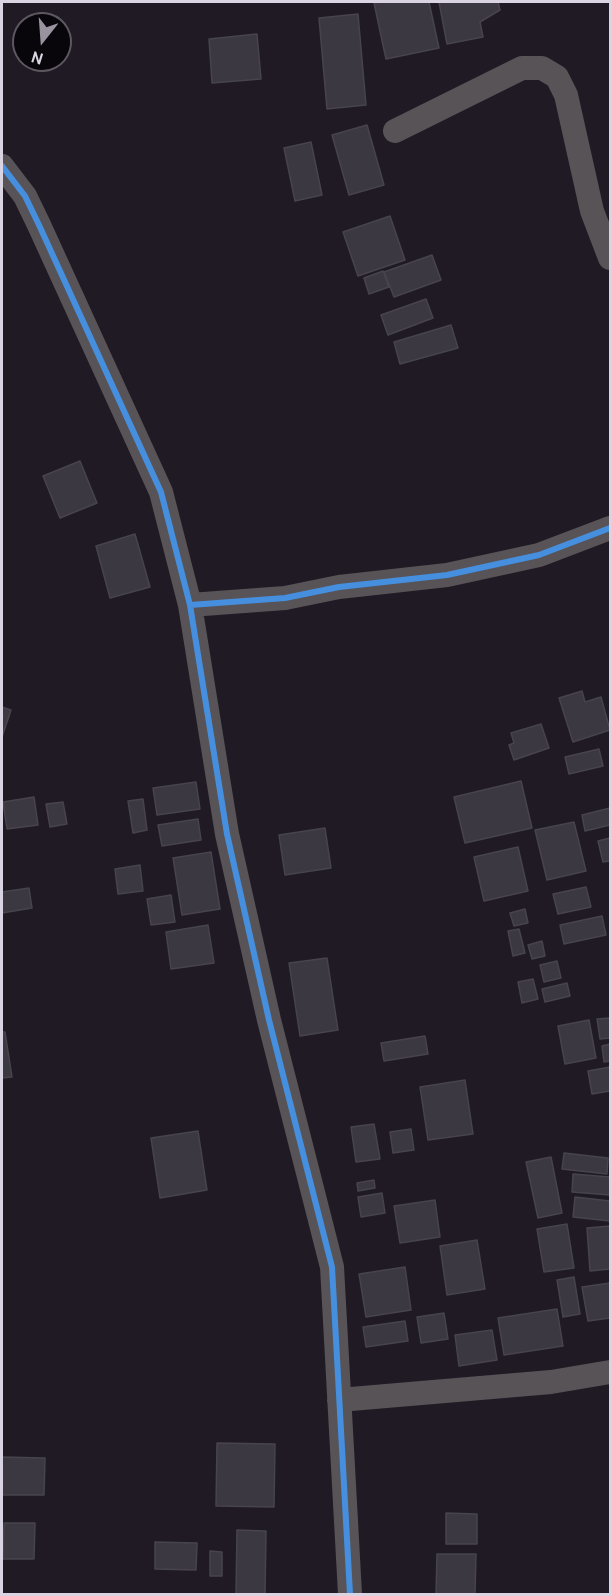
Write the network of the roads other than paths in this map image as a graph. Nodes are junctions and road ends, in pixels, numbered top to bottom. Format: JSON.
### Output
{"nodes":[{"id":1,"x":395,"y":131,"type":"dead end"},
{"id":2,"x":2,"y":166,"type":"edge"},
{"id":3,"x":610,"y":258,"type":"edge"},
{"id":4,"x":610,"y":528,"type":"edge"},
{"id":5,"x":190,"y":605,"type":"junction"},
{"id":6,"x":610,"y":1372,"type":"edge"},
{"id":7,"x":339,"y":1400,"type":"junction"},
{"id":8,"x":350,"y":1594,"type":"edge"}],
"edges":[{"from":1,"to":3,"type":"street"},
{"from":2,"to":5,"type":"street"},
{"from":4,"to":5,"type":"street"},
{"from":5,"to":7,"type":"street"},
{"from":6,"to":7,"type":"street"},
{"from":7,"to":8,"type":"street"}]}
